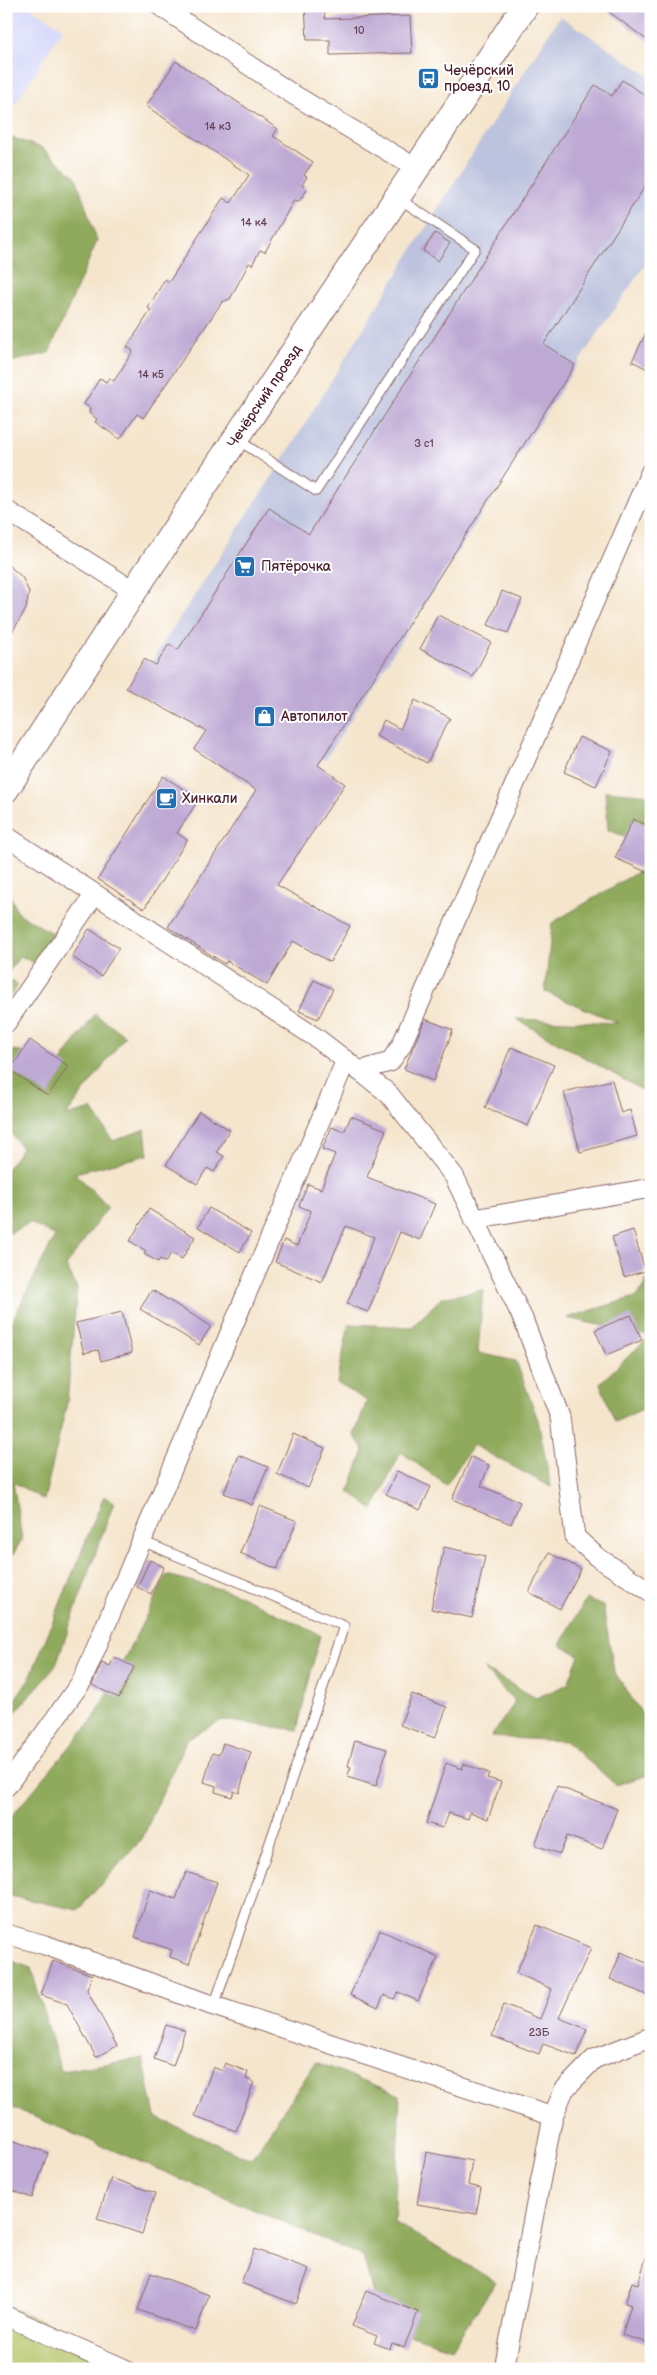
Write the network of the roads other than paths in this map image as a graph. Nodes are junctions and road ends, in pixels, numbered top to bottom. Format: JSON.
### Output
{"nodes":[{"id":1,"x":160,"y":6,"type":"edge"},
{"id":2,"x":524,"y":6,"type":"edge"},
{"id":3,"x":416,"y":168,"type":"junction"},
{"id":4,"x":396,"y":198,"type":"junction"},
{"id":5,"x":236,"y":438,"type":"junction"},
{"id":6,"x":651,"y":471,"type":"edge"},
{"id":7,"x":6,"y":510,"type":"edge"},
{"id":8,"x":134,"y":590,"type":"junction"},
{"id":9,"x":6,"y":789,"type":"edge"},
{"id":10,"x":6,"y":836,"type":"edge"},
{"id":11,"x":95,"y":894,"type":"junction"},
{"id":12,"x":6,"y":1024,"type":"edge"},
{"id":13,"x":353,"y":1066,"type":"junction"},
{"id":14,"x":651,"y":1188,"type":"edge"},
{"id":15,"x":474,"y":1219,"type":"junction"},
{"id":16,"x":142,"y":1541,"type":"junction"},
{"id":17,"x":651,"y":1592,"type":"edge"},
{"id":18,"x":6,"y":1787,"type":"edge"},
{"id":19,"x":6,"y":1934,"type":"edge"},
{"id":20,"x":214,"y":2006,"type":"junction"},
{"id":21,"x":651,"y":2037,"type":"edge"},
{"id":22,"x":553,"y":2116,"type":"junction"},
{"id":23,"x":6,"y":2316,"type":"edge"},
{"id":24,"x":125,"y":2369,"type":"edge"},
{"id":25,"x":504,"y":2369,"type":"edge"}],
"edges":[{"from":1,"to":3,"type":"street"},
{"from":2,"to":3,"type":"main road","name":"Чечёрский проезд"},
{"from":3,"to":4,"type":"main road","name":"Чечёрский проезд"},
{"from":4,"to":5,"type":"main road","name":"Чечёрский проезд"},
{"from":4,"to":5,"type":"lane"},
{"from":5,"to":8,"type":"main road","name":"Чечёрский проезд"},
{"from":6,"to":13,"type":"street"},
{"from":7,"to":8,"type":"street"},
{"from":8,"to":9,"type":"main road","name":"Чечёрский проезд"},
{"from":10,"to":11,"type":"street"},
{"from":11,"to":12,"type":"street"},
{"from":11,"to":13,"type":"street"},
{"from":13,"to":15,"type":"street"},
{"from":13,"to":16,"type":"street"},
{"from":14,"to":15,"type":"street"},
{"from":15,"to":17,"type":"street"},
{"from":16,"to":18,"type":"street"},
{"from":16,"to":20,"type":"lane"},
{"from":19,"to":20,"type":"street"},
{"from":20,"to":22,"type":"street"},
{"from":21,"to":22,"type":"street"},
{"from":22,"to":25,"type":"street"},
{"from":23,"to":24,"type":"street"}]}
